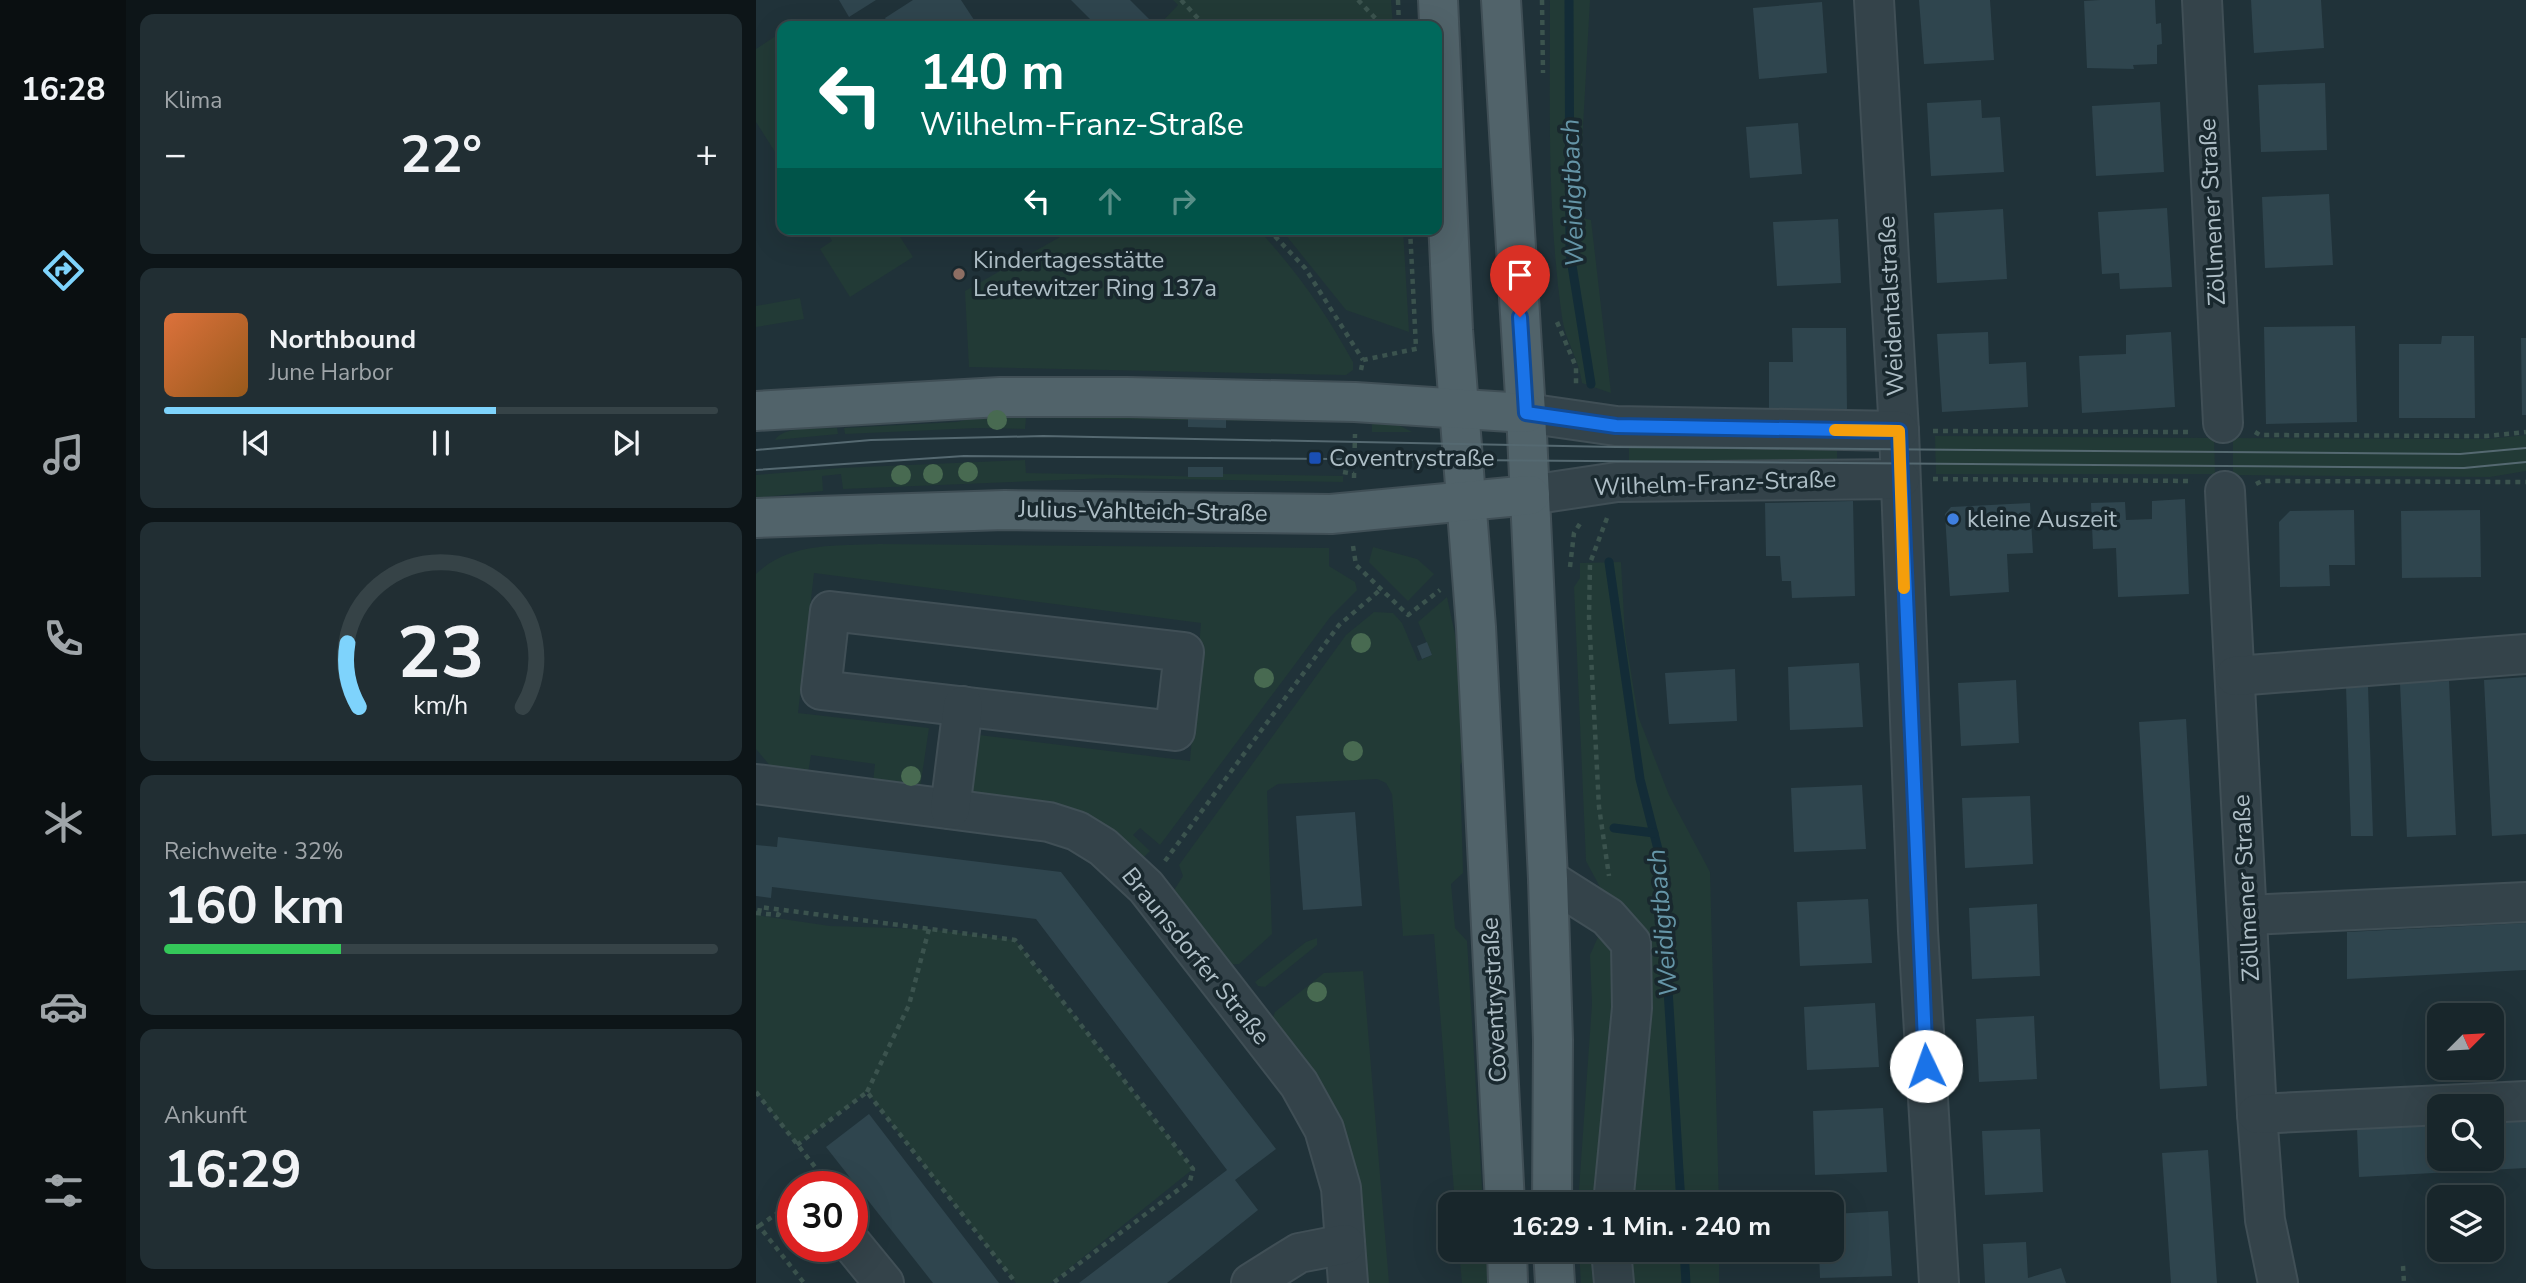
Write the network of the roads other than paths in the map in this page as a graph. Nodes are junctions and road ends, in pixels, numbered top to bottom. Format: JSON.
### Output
{"nodes":[{"id":1,"x":1438,"y":0,"type":"edge"},
{"id":2,"x":1501,"y":0,"type":"edge"},
{"id":3,"x":1874,"y":0,"type":"edge"},
{"id":4,"x":2202,"y":0,"type":"edge"},
{"id":5,"x":1439,"y":21,"type":"edge"},
{"id":6,"x":1442,"y":81,"type":"edge"},
{"id":7,"x":1458,"y":407,"type":"junction"},
{"id":8,"x":773,"y":411,"type":"edge"},
{"id":9,"x":1526,"y":413,"type":"junction"},
{"id":10,"x":2223,"y":424,"type":"dead end"},
{"id":11,"x":1899,"y":431,"type":"junction"},
{"id":12,"x":756,"y":432,"type":"edge"},
{"id":13,"x":1900,"y":479,"type":"junction"},
{"id":14,"x":2225,"y":491,"type":"dead end"},
{"id":15,"x":1530,"y":495,"type":"junction"},
{"id":16,"x":1465,"y":501,"type":"junction"},
{"id":17,"x":756,"y":518,"type":"edge"},
{"id":18,"x":2526,"y":654,"type":"edge"},
{"id":19,"x":2235,"y":676,"type":"junction"},
{"id":20,"x":963,"y":706,"type":"junction"},
{"id":21,"x":756,"y":784,"type":"edge"},
{"id":22,"x":950,"y":809,"type":"junction"},
{"id":23,"x":1549,"y":879,"type":"junction"},
{"id":24,"x":2526,"y":902,"type":"edge"},
{"id":25,"x":2248,"y":915,"type":"junction"},
{"id":26,"x":2526,"y":1101,"type":"edge"},
{"id":27,"x":2257,"y":1114,"type":"junction"},
{"id":28,"x":1504,"y":1192,"type":"edge"},
{"id":29,"x":1552,"y":1192,"type":"edge"},
{"id":30,"x":1614,"y":1192,"type":"edge"},
{"id":31,"x":1345,"y":1244,"type":"junction"},
{"id":32,"x":867,"y":1262,"type":"edge"},
{"id":33,"x":1507,"y":1262,"type":"edge"},
{"id":34,"x":1554,"y":1262,"type":"edge"},
{"id":35,"x":1612,"y":1262,"type":"edge"},
{"id":36,"x":884,"y":1283,"type":"edge"},
{"id":37,"x":1251,"y":1283,"type":"edge"},
{"id":38,"x":1348,"y":1283,"type":"edge"},
{"id":39,"x":1508,"y":1283,"type":"edge"},
{"id":40,"x":1555,"y":1283,"type":"edge"},
{"id":41,"x":1614,"y":1283,"type":"edge"},
{"id":42,"x":1939,"y":1283,"type":"edge"},
{"id":43,"x":2278,"y":1283,"type":"edge"}],
"edges":[{"from":1,"to":5,"type":"main road","name":"Coventrystraße"},
{"from":2,"to":9,"type":"main road"},
{"from":3,"to":11,"type":"street","name":"Weidentalstraße"},
{"from":4,"to":10,"type":"street","name":"Zöllmener Straße"},
{"from":6,"to":7,"type":"main road","name":"Coventrystraße"},
{"from":7,"to":8,"type":"main road"},
{"from":7,"to":9,"type":"main road"},
{"from":7,"to":16,"type":"main road","name":"Coventrystraße"},
{"from":8,"to":12,"type":"main road"},
{"from":9,"to":11,"type":"street","name":"Wilhelm-Franz-Straße"},
{"from":9,"to":15,"type":"main road"},
{"from":11,"to":13,"type":"street","name":"Weidentalstraße"},
{"from":13,"to":15,"type":"street","name":"Wilhelm-Franz-Straße"},
{"from":13,"to":42,"type":"street","name":"Weidentalstraße"},
{"from":14,"to":19,"type":"street","name":"Zöllmener Straße"},
{"from":15,"to":16,"type":"main road","name":"Julius-Vahlteich-Straße"},
{"from":15,"to":23,"type":"main road"},
{"from":16,"to":17,"type":"main road","name":"Julius-Vahlteich-Straße"},
{"from":16,"to":28,"type":"main road","name":"Coventrystraße"},
{"from":18,"to":19,"type":"street"},
{"from":19,"to":25,"type":"street","name":"Zöllmener Straße"},
{"from":20,"to":20,"type":"street"},
{"from":20,"to":22,"type":"street"},
{"from":21,"to":22,"type":"street","name":"Braunsdorfer Straße"},
{"from":22,"to":31,"type":"street","name":"Braunsdorfer Straße"},
{"from":23,"to":29,"type":"main road"},
{"from":23,"to":30,"type":"street"},
{"from":24,"to":25,"type":"street"},
{"from":25,"to":27,"type":"street","name":"Zöllmener Straße"},
{"from":26,"to":27,"type":"street"},
{"from":27,"to":43,"type":"street","name":"Zöllmener Straße"},
{"from":31,"to":37,"type":"street"},
{"from":31,"to":38,"type":"street","name":"Braunsdorfer Straße"},
{"from":32,"to":36,"type":"street"},
{"from":33,"to":39,"type":"main road"},
{"from":34,"to":40,"type":"main road"},
{"from":35,"to":41,"type":"street"}]}
